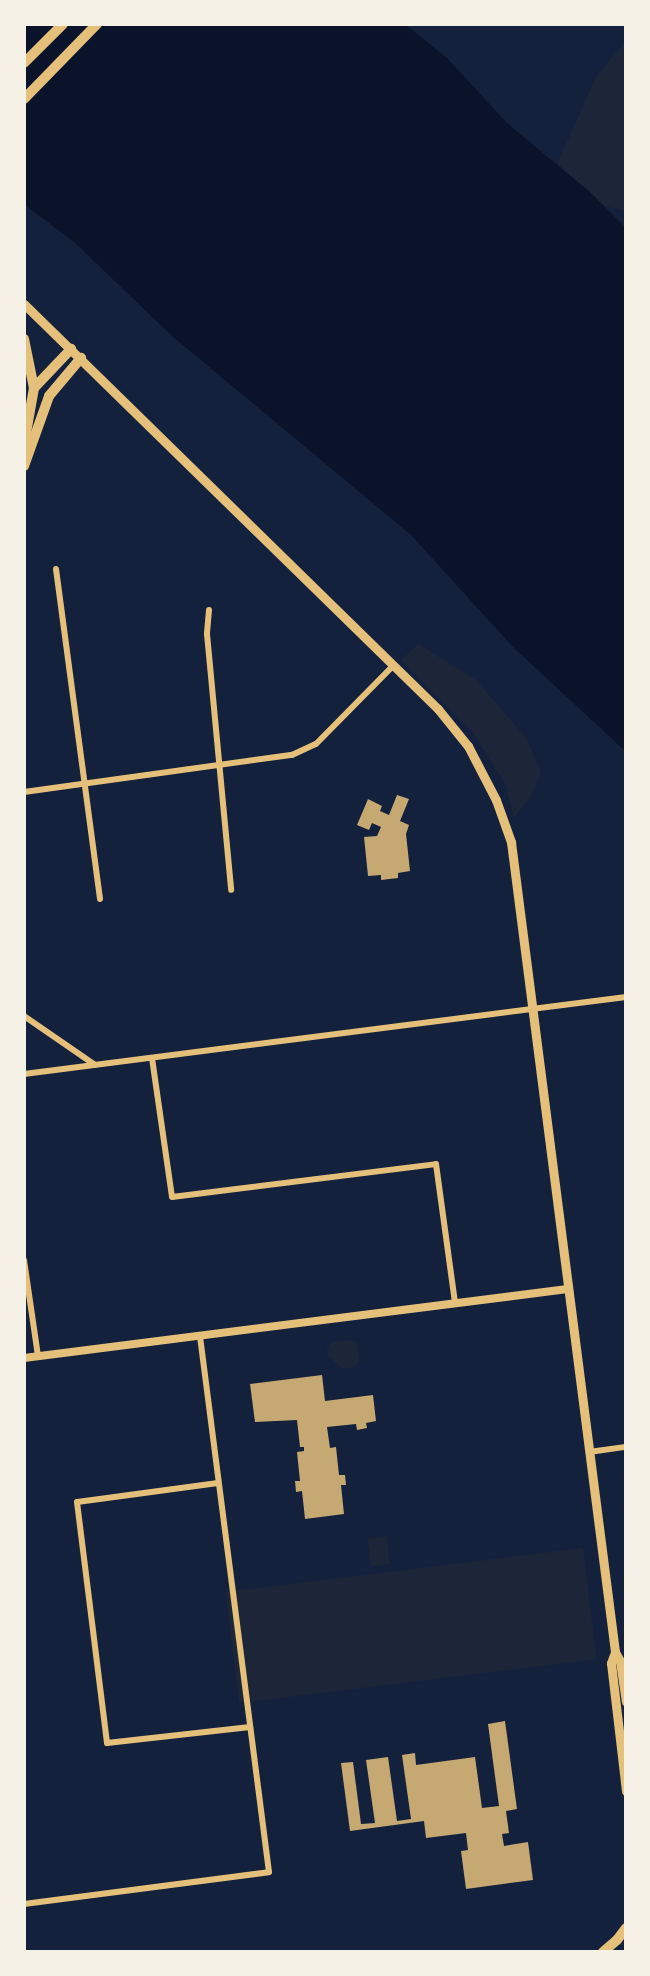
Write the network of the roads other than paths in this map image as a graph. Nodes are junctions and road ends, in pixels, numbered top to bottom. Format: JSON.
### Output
{"nodes":[{"id":1,"x":63,"y":24,"type":"edge"},
{"id":2,"x":97,"y":24,"type":"edge"},
{"id":3,"x":24,"y":63,"type":"edge"},
{"id":4,"x":24,"y":99,"type":"edge"},
{"id":5,"x":24,"y":304,"type":"edge"},
{"id":6,"x":24,"y":339,"type":"edge"},
{"id":7,"x":71,"y":349,"type":"junction"},
{"id":8,"x":81,"y":358,"type":"junction"},
{"id":9,"x":34,"y":388,"type":"junction"},
{"id":10,"x":24,"y":444,"type":"edge"},
{"id":11,"x":24,"y":466,"type":"edge"},
{"id":12,"x":56,"y":569,"type":"dead end"},
{"id":13,"x":209,"y":610,"type":"dead end"},
{"id":14,"x":393,"y":666,"type":"junction"},
{"id":15,"x":221,"y":764,"type":"junction"},
{"id":16,"x":85,"y":783,"type":"junction"},
{"id":17,"x":24,"y":792,"type":"edge"},
{"id":18,"x":231,"y":890,"type":"dead end"},
{"id":19,"x":100,"y":900,"type":"dead end"},
{"id":20,"x":625,"y":997,"type":"edge"},
{"id":21,"x":533,"y":1010,"type":"junction"},
{"id":22,"x":24,"y":1016,"type":"edge"},
{"id":23,"x":152,"y":1058,"type":"junction"},
{"id":24,"x":95,"y":1065,"type":"junction"},
{"id":25,"x":24,"y":1074,"type":"edge"},
{"id":26,"x":24,"y":1260,"type":"edge"},
{"id":27,"x":568,"y":1289,"type":"junction"},
{"id":28,"x":455,"y":1303,"type":"junction"},
{"id":29,"x":200,"y":1336,"type":"junction"},
{"id":30,"x":38,"y":1356,"type":"junction"},
{"id":31,"x":24,"y":1358,"type":"edge"},
{"id":32,"x":625,"y":1447,"type":"edge"},
{"id":33,"x":589,"y":1452,"type":"junction"},
{"id":34,"x":218,"y":1483,"type":"junction"},
{"id":35,"x":615,"y":1652,"type":"junction"},
{"id":36,"x":625,"y":1702,"type":"edge"},
{"id":37,"x":250,"y":1727,"type":"junction"},
{"id":38,"x":625,"y":1791,"type":"edge"},
{"id":39,"x":24,"y":1904,"type":"edge"},
{"id":40,"x":625,"y":1928,"type":"edge"},
{"id":41,"x":603,"y":1951,"type":"edge"}],
"edges":[{"from":1,"to":3,"type":"highway"},
{"from":2,"to":4,"type":"highway"},
{"from":5,"to":7,"type":"main road"},
{"from":6,"to":9,"type":"highway"},
{"from":7,"to":8,"type":"main road"},
{"from":7,"to":9,"type":"highway"},
{"from":8,"to":11,"type":"highway"},
{"from":8,"to":14,"type":"main road"},
{"from":9,"to":10,"type":"highway"},
{"from":12,"to":16,"type":"street"},
{"from":13,"to":15,"type":"street"},
{"from":14,"to":15,"type":"street"},
{"from":14,"to":21,"type":"main road"},
{"from":15,"to":16,"type":"street"},
{"from":15,"to":18,"type":"street"},
{"from":16,"to":17,"type":"street"},
{"from":16,"to":19,"type":"street"},
{"from":20,"to":21,"type":"street"},
{"from":21,"to":23,"type":"street"},
{"from":21,"to":27,"type":"main road"},
{"from":22,"to":24,"type":"street"},
{"from":23,"to":24,"type":"street"},
{"from":23,"to":28,"type":"street"},
{"from":24,"to":25,"type":"street"},
{"from":26,"to":30,"type":"street"},
{"from":27,"to":28,"type":"street"},
{"from":27,"to":33,"type":"main road"},
{"from":28,"to":29,"type":"street"},
{"from":29,"to":30,"type":"street"},
{"from":29,"to":34,"type":"street"},
{"from":30,"to":31,"type":"street"},
{"from":32,"to":33,"type":"street"},
{"from":33,"to":35,"type":"main road"},
{"from":34,"to":37,"type":"street"},
{"from":34,"to":37,"type":"street"},
{"from":35,"to":36,"type":"main road"},
{"from":35,"to":38,"type":"main road"},
{"from":37,"to":39,"type":"street"},
{"from":40,"to":41,"type":"highway"}]}
